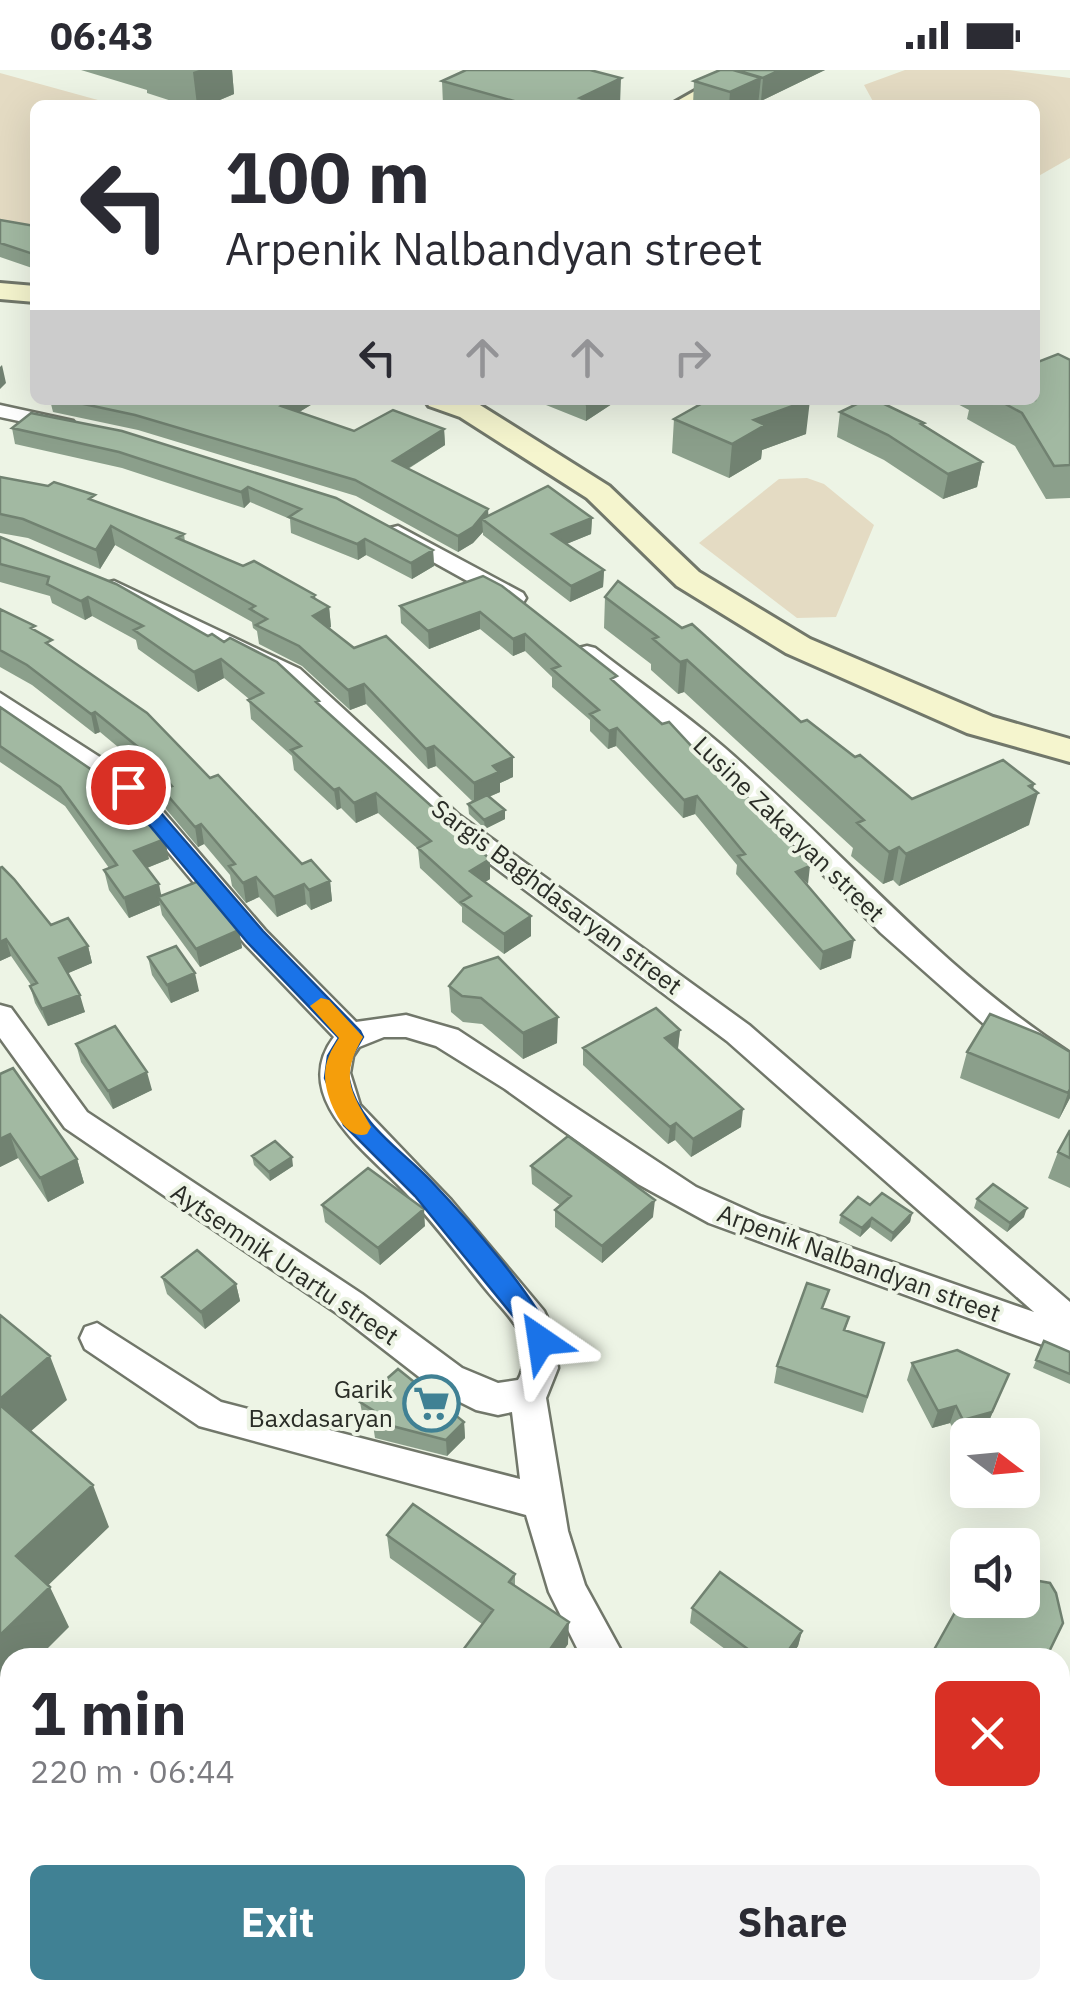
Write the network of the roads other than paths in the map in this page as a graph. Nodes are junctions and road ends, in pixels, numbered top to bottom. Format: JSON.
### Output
{"nodes":[{"id":1,"x":747,"y":70,"type":"edge"},
{"id":2,"x":690,"y":100,"type":"edge"},
{"id":3,"x":0,"y":291,"type":"edge"},
{"id":4,"x":30,"y":294,"type":"edge"},
{"id":5,"x":453,"y":405,"type":"edge"},
{"id":6,"x":0,"y":411,"type":"edge"},
{"id":7,"x":93,"y":430,"type":"edge"},
{"id":8,"x":380,"y":523,"type":"edge"},
{"id":9,"x":84,"y":575,"type":"edge"},
{"id":10,"x":539,"y":616,"type":"edge"},
{"id":11,"x":566,"y":638,"type":"edge"},
{"id":12,"x":0,"y":700,"type":"edge"},
{"id":13,"x":1070,"y":752,"type":"edge"},
{"id":14,"x":0,"y":1016,"type":"edge"},
{"id":15,"x":352,"y":1037,"type":"junction"},
{"id":16,"x":1070,"y":1068,"type":"edge"},
{"id":17,"x":1070,"y":1323,"type":"edge"},
{"id":18,"x":97,"y":1338,"type":"dead end"},
{"id":19,"x":1070,"y":1340,"type":"edge"},
{"id":20,"x":528,"y":1394,"type":"junction"},
{"id":21,"x":543,"y":1502,"type":"junction"},
{"id":22,"x":599,"y":1648,"type":"edge"}],
"edges":[{"from":1,"to":2,"type":"main road"},
{"from":3,"to":4,"type":"main road"},
{"from":5,"to":13,"type":"main road"},
{"from":6,"to":7,"type":"street"},
{"from":8,"to":10,"type":"street"},
{"from":9,"to":17,"type":"street","name":"Sargis Baghdasaryan street"},
{"from":11,"to":16,"type":"street","name":"Lusine Zakaryan street"},
{"from":12,"to":15,"type":"street"},
{"from":14,"to":20,"type":"street","name":"Aytsemnik Urartu street"},
{"from":15,"to":19,"type":"street","name":"Arpenik Nalbandyan street"},
{"from":15,"to":20,"type":"street"},
{"from":18,"to":21,"type":"street"},
{"from":20,"to":21,"type":"street"},
{"from":21,"to":22,"type":"street"}]}
